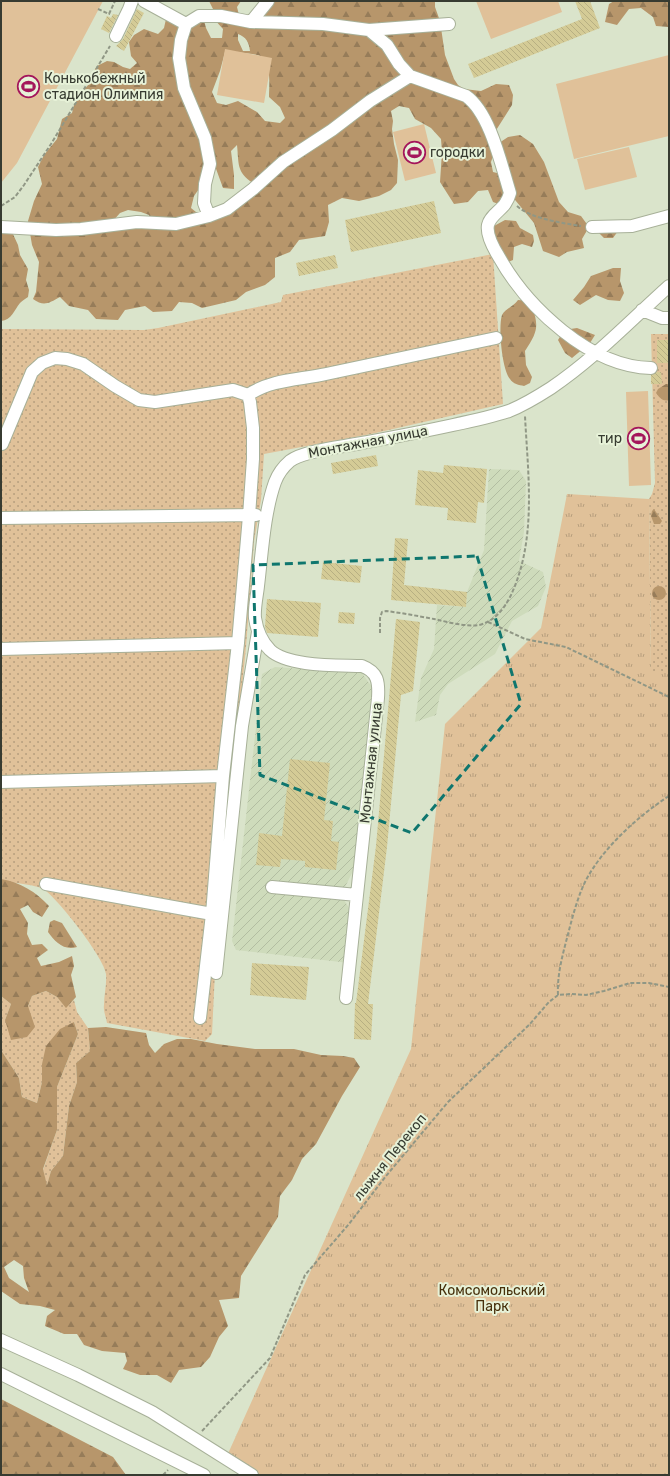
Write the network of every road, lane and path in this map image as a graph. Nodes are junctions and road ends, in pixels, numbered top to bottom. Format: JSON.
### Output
{"nodes":[{"id":1,"x":115,"y":1,"type":"edge"},
{"id":2,"x":132,"y":1,"type":"edge"},
{"id":3,"x":144,"y":1,"type":"edge"},
{"id":4,"x":268,"y":1,"type":"edge"},
{"id":5,"x":98,"y":9,"type":"dead end"},
{"id":6,"x":251,"y":22,"type":"junction"},
{"id":7,"x":186,"y":24,"type":"junction"},
{"id":8,"x":449,"y":24,"type":"dead end"},
{"id":9,"x":369,"y":30,"type":"junction"},
{"id":10,"x":116,"y":36,"type":"joint"},
{"id":11,"x":410,"y":76,"type":"junction"},
{"id":12,"x":510,"y":193,"type":"junction"},
{"id":13,"x":1,"y":206,"type":"edge"},
{"id":14,"x":209,"y":216,"type":"junction"},
{"id":15,"x":669,"y":216,"type":"edge"},
{"id":16,"x":1,"y":227,"type":"edge"},
{"id":17,"x":592,"y":227,"type":"joint"},
{"id":18,"x":669,"y":286,"type":"edge"},
{"id":19,"x":642,"y":310,"type":"junction"},
{"id":20,"x":669,"y":318,"type":"edge"},
{"id":21,"x":496,"y":338,"type":"dead end"},
{"id":22,"x":597,"y":353,"type":"junction"},
{"id":23,"x":651,"y":368,"type":"dead end"},
{"id":24,"x":248,"y":395,"type":"junction"},
{"id":25,"x":524,"y":404,"type":"junction"},
{"id":26,"x":2,"y":444,"type":"dead end"},
{"id":27,"x":249,"y":516,"type":"junction"},
{"id":28,"x":267,"y":516,"type":"junction"},
{"id":29,"x":1,"y":518,"type":"edge"},
{"id":30,"x":488,"y":622,"type":"junction"},
{"id":31,"x":258,"y":632,"type":"junction"},
{"id":32,"x":380,"y":633,"type":"dead end"},
{"id":33,"x":238,"y":643,"type":"junction"},
{"id":34,"x":1,"y":649,"type":"edge"},
{"id":35,"x":669,"y":697,"type":"edge"},
{"id":36,"x":223,"y":776,"type":"junction"},
{"id":37,"x":1,"y":782,"type":"edge"},
{"id":38,"x":669,"y":796,"type":"edge"},
{"id":39,"x":46,"y":884,"type":"dead end"},
{"id":40,"x":272,"y":888,"type":"dead end"},
{"id":41,"x":357,"y":895,"type":"junction"},
{"id":42,"x":212,"y":914,"type":"junction"},
{"id":43,"x":216,"y":973,"type":"dead end"},
{"id":44,"x":669,"y":987,"type":"edge"},
{"id":45,"x":558,"y":995,"type":"junction"},
{"id":46,"x":346,"y":998,"type":"dead end"},
{"id":47,"x":200,"y":1018,"type":"dead end"},
{"id":48,"x":1,"y":1340,"type":"edge"},
{"id":49,"x":1,"y":1374,"type":"edge"},
{"id":50,"x":195,"y":1439,"type":"junction"},
{"id":51,"x":204,"y":1475,"type":"edge"},
{"id":52,"x":252,"y":1475,"type":"edge"}],
"edges":[{"from":1,"to":5,"type":"path"},
{"from":2,"to":10,"type":"street"},
{"from":3,"to":7,"type":"street"},
{"from":4,"to":6,"type":"street"},
{"from":6,"to":7,"type":"street"},
{"from":6,"to":9,"type":"street"},
{"from":7,"to":14,"type":"street"},
{"from":8,"to":9,"type":"street"},
{"from":9,"to":11,"type":"street"},
{"from":10,"to":13,"type":"path"},
{"from":11,"to":12,"type":"street"},
{"from":11,"to":14,"type":"street"},
{"from":12,"to":17,"type":"path"},
{"from":12,"to":22,"type":"street"},
{"from":14,"to":16,"type":"street"},
{"from":15,"to":17,"type":"street"},
{"from":18,"to":19,"type":"street","name":"Монтажная улица"},
{"from":19,"to":20,"type":"street"},
{"from":19,"to":22,"type":"street","name":"Монтажная улица"},
{"from":21,"to":24,"type":"street"},
{"from":22,"to":23,"type":"street"},
{"from":22,"to":25,"type":"street","name":"Монтажная улица"},
{"from":24,"to":26,"type":"street"},
{"from":24,"to":27,"type":"street"},
{"from":25,"to":28,"type":"street","name":"Монтажная улица"},
{"from":25,"to":30,"type":"path"},
{"from":27,"to":28,"type":"street"},
{"from":27,"to":29,"type":"street"},
{"from":27,"to":33,"type":"street"},
{"from":28,"to":31,"type":"street","name":"Монтажная улица"},
{"from":30,"to":32,"type":"path"},
{"from":30,"to":35,"type":"path"},
{"from":31,"to":41,"type":"street","name":"Монтажная улица"},
{"from":31,"to":43,"type":"street"},
{"from":33,"to":34,"type":"street"},
{"from":33,"to":36,"type":"street"},
{"from":36,"to":37,"type":"street"},
{"from":36,"to":42,"type":"street"},
{"from":38,"to":45,"type":"path"},
{"from":39,"to":42,"type":"street"},
{"from":40,"to":41,"type":"street"},
{"from":41,"to":46,"type":"street","name":"Монтажная улица"},
{"from":42,"to":47,"type":"street"},
{"from":44,"to":45,"type":"path"},
{"from":45,"to":50,"type":"path","name":"лыжня Перекоп"},
{"from":48,"to":50,"type":"street"},
{"from":49,"to":51,"type":"street"},
{"from":50,"to":52,"type":"street"}]}
